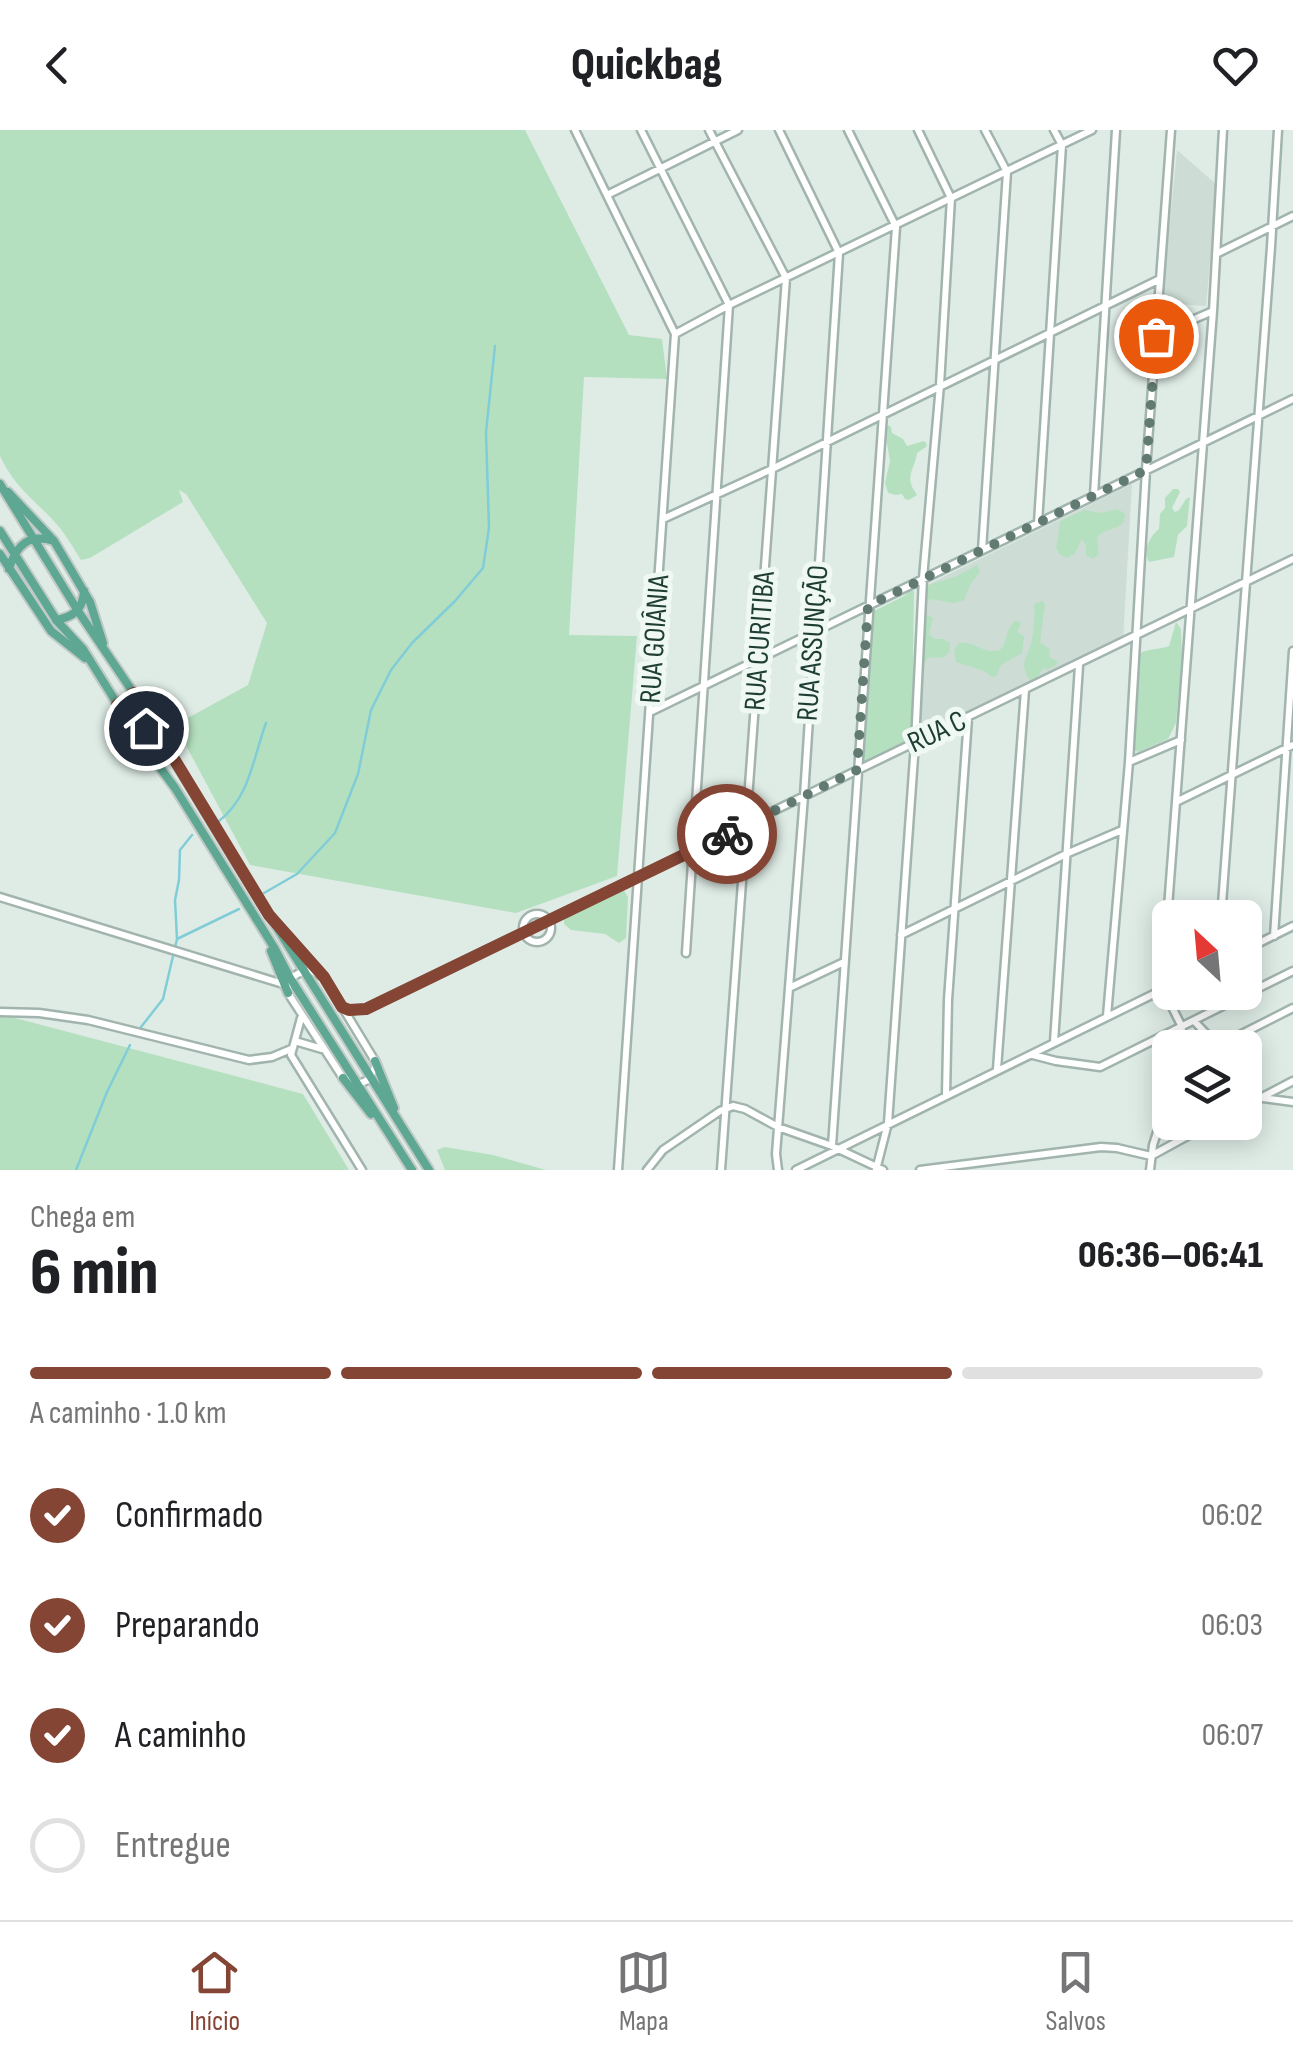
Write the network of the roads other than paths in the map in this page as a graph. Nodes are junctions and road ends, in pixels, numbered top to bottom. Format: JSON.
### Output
{"nodes":[{"id":1,"x":575,"y":130,"type":"edge"},
{"id":2,"x":641,"y":130,"type":"edge"},
{"id":3,"x":709,"y":130,"type":"edge"},
{"id":4,"x":738,"y":130,"type":"edge"},
{"id":5,"x":779,"y":130,"type":"edge"},
{"id":6,"x":848,"y":130,"type":"edge"},
{"id":7,"x":918,"y":130,"type":"edge"},
{"id":8,"x":985,"y":130,"type":"edge"},
{"id":9,"x":1054,"y":130,"type":"edge"},
{"id":10,"x":1092,"y":130,"type":"edge"},
{"id":11,"x":1116,"y":130,"type":"edge"},
{"id":12,"x":1171,"y":130,"type":"edge"},
{"id":13,"x":1223,"y":130,"type":"edge"},
{"id":14,"x":1278,"y":130,"type":"edge"},
{"id":15,"x":715,"y":142,"type":"junction"},
{"id":16,"x":1062,"y":145,"type":"junction"},
{"id":17,"x":661,"y":168,"type":"junction"},
{"id":18,"x":1006,"y":172,"type":"junction"},
{"id":19,"x":606,"y":195,"type":"junction"},
{"id":20,"x":952,"y":198,"type":"junction"},
{"id":21,"x":1293,"y":216,"type":"edge"},
{"id":22,"x":1272,"y":226,"type":"junction"},
{"id":23,"x":896,"y":227,"type":"junction"},
{"id":24,"x":839,"y":253,"type":"junction"},
{"id":25,"x":1215,"y":254,"type":"junction"},
{"id":26,"x":786,"y":278,"type":"junction"},
{"id":27,"x":1160,"y":278,"type":"junction"},
{"id":28,"x":730,"y":306,"type":"junction"},
{"id":29,"x":1105,"y":307,"type":"junction"},
{"id":30,"x":1212,"y":311,"type":"junction"},
{"id":31,"x":1049,"y":333,"type":"junction"},
{"id":32,"x":675,"y":334,"type":"junction"},
{"id":33,"x":1156,"y":336,"type":"junction"},
{"id":34,"x":995,"y":359,"type":"junction"},
{"id":35,"x":940,"y":385,"type":"junction"},
{"id":36,"x":1293,"y":399,"type":"edge"},
{"id":37,"x":883,"y":414,"type":"junction"},
{"id":38,"x":1259,"y":415,"type":"junction"},
{"id":39,"x":828,"y":440,"type":"junction"},
{"id":40,"x":1202,"y":442,"type":"junction"},
{"id":41,"x":774,"y":468,"type":"junction"},
{"id":42,"x":1146,"y":470,"type":"junction"},
{"id":43,"x":0,"y":484,"type":"edge"},
{"id":44,"x":718,"y":495,"type":"junction"},
{"id":45,"x":1094,"y":495,"type":"junction"},
{"id":46,"x":663,"y":519,"type":"junction"},
{"id":47,"x":1038,"y":523,"type":"junction"},
{"id":48,"x":0,"y":531,"type":"edge"},
{"id":49,"x":34,"y":538,"type":"junction"},
{"id":50,"x":54,"y":541,"type":"junction"},
{"id":51,"x":982,"y":550,"type":"junction"},
{"id":52,"x":14,"y":553,"type":"junction"},
{"id":53,"x":0,"y":554,"type":"edge"},
{"id":54,"x":1293,"y":559,"type":"edge"},
{"id":55,"x":9,"y":568,"type":"junction"},
{"id":56,"x":923,"y":578,"type":"junction"},
{"id":57,"x":1246,"y":582,"type":"junction"},
{"id":58,"x":84,"y":590,"type":"junction"},
{"id":59,"x":868,"y":606,"type":"junction"},
{"id":60,"x":1190,"y":609,"type":"junction"},
{"id":61,"x":78,"y":611,"type":"junction"},
{"id":62,"x":38,"y":612,"type":"junction"},
{"id":63,"x":57,"y":621,"type":"junction"},
{"id":64,"x":813,"y":632,"type":"junction"},
{"id":65,"x":1137,"y":635,"type":"junction"},
{"id":66,"x":1293,"y":651,"type":"edge"},
{"id":67,"x":106,"y":652,"type":"junction"},
{"id":68,"x":758,"y":658,"type":"junction"},
{"id":69,"x":90,"y":662,"type":"junction"},
{"id":70,"x":1079,"y":664,"type":"junction"},
{"id":71,"x":704,"y":685,"type":"junction"},
{"id":72,"x":1026,"y":690,"type":"junction"},
{"id":73,"x":134,"y":693,"type":"junction"},
{"id":74,"x":117,"y":705,"type":"junction"},
{"id":75,"x":650,"y":712,"type":"junction"},
{"id":76,"x":127,"y":718,"type":"junction"},
{"id":77,"x":968,"y":718,"type":"junction"},
{"id":78,"x":156,"y":732,"type":"junction"},
{"id":79,"x":1181,"y":740,"type":"junction"},
{"id":80,"x":915,"y":743,"type":"junction"},
{"id":81,"x":1290,"y":746,"type":"edge"},
{"id":82,"x":1129,"y":762,"type":"junction"},
{"id":83,"x":857,"y":770,"type":"junction"},
{"id":84,"x":1232,"y":774,"type":"junction"},
{"id":85,"x":804,"y":796,"type":"junction"},
{"id":86,"x":1177,"y":801,"type":"junction"},
{"id":87,"x":748,"y":825,"type":"junction"},
{"id":88,"x":1122,"y":830,"type":"junction"},
{"id":89,"x":693,"y":850,"type":"junction"},
{"id":90,"x":1066,"y":854,"type":"junction"},
{"id":91,"x":639,"y":877,"type":"junction"},
{"id":92,"x":1010,"y":882,"type":"junction"},
{"id":93,"x":0,"y":898,"type":"edge"},
{"id":94,"x":1171,"y":900,"type":"edge"},
{"id":95,"x":1222,"y":900,"type":"edge"},
{"id":96,"x":956,"y":909,"type":"junction"},
{"id":97,"x":269,"y":915,"type":"junction"},
{"id":98,"x":549,"y":921,"type":"junction"},
{"id":99,"x":1293,"y":926,"type":"edge"},
{"id":100,"x":523,"y":932,"type":"junction"},
{"id":101,"x":900,"y":936,"type":"junction"},
{"id":102,"x":1274,"y":936,"type":"junction"},
{"id":103,"x":1262,"y":942,"type":"edge"},
{"id":104,"x":686,"y":953,"type":"dead end"},
{"id":105,"x":845,"y":962,"type":"junction"},
{"id":106,"x":304,"y":971,"type":"junction"},
{"id":107,"x":1293,"y":972,"type":"edge"},
{"id":108,"x":324,"y":977,"type":"junction"},
{"id":109,"x":287,"y":985,"type":"junction"},
{"id":110,"x":789,"y":988,"type":"junction"},
{"id":111,"x":1152,"y":995,"type":"edge"},
{"id":112,"x":342,"y":1007,"type":"junction"},
{"id":113,"x":1293,"y":1008,"type":"edge"},
{"id":114,"x":366,"y":1009,"type":"junction"},
{"id":115,"x":1175,"y":1010,"type":"edge"},
{"id":116,"x":0,"y":1012,"type":"edge"},
{"id":117,"x":301,"y":1016,"type":"junction"},
{"id":118,"x":1108,"y":1016,"type":"junction"},
{"id":119,"x":1194,"y":1022,"type":"junction"},
{"id":120,"x":1182,"y":1027,"type":"junction"},
{"id":121,"x":1182,"y":1030,"type":"edge"},
{"id":122,"x":1202,"y":1030,"type":"edge"},
{"id":123,"x":1250,"y":1030,"type":"edge"},
{"id":124,"x":356,"y":1031,"type":"junction"},
{"id":125,"x":1054,"y":1044,"type":"junction"},
{"id":126,"x":293,"y":1045,"type":"junction"},
{"id":127,"x":323,"y":1050,"type":"junction"},
{"id":128,"x":1031,"y":1054,"type":"junction"},
{"id":129,"x":375,"y":1061,"type":"junction"},
{"id":130,"x":997,"y":1070,"type":"junction"},
{"id":131,"x":371,"y":1076,"type":"junction"},
{"id":132,"x":342,"y":1078,"type":"junction"},
{"id":133,"x":1293,"y":1081,"type":"edge"},
{"id":134,"x":359,"y":1084,"type":"junction"},
{"id":135,"x":946,"y":1096,"type":"junction"},
{"id":136,"x":1262,"y":1097,"type":"joint"},
{"id":137,"x":1293,"y":1102,"type":"edge"},
{"id":138,"x":726,"y":1108,"type":"junction"},
{"id":139,"x":398,"y":1122,"type":"junction"},
{"id":140,"x":888,"y":1123,"type":"junction"},
{"id":141,"x":778,"y":1127,"type":"junction"},
{"id":142,"x":384,"y":1129,"type":"junction"},
{"id":143,"x":1155,"y":1140,"type":"edge"},
{"id":144,"x":1179,"y":1140,"type":"edge"},
{"id":145,"x":835,"y":1147,"type":"junction"},
{"id":146,"x":1150,"y":1156,"type":"junction"},
{"id":147,"x":879,"y":1169,"type":"edge"},
{"id":148,"x":362,"y":1170,"type":"edge"},
{"id":149,"x":412,"y":1170,"type":"edge"},
{"id":150,"x":430,"y":1170,"type":"edge"},
{"id":151,"x":618,"y":1170,"type":"edge"},
{"id":152,"x":647,"y":1170,"type":"edge"},
{"id":153,"x":721,"y":1170,"type":"edge"},
{"id":154,"x":778,"y":1170,"type":"edge"},
{"id":155,"x":796,"y":1170,"type":"edge"},
{"id":156,"x":920,"y":1170,"type":"edge"},
{"id":157,"x":1150,"y":1170,"type":"edge"}],
"edges":[{"from":1,"to":19,"type":"street"},
{"from":2,"to":17,"type":"street"},
{"from":3,"to":15,"type":"street"},
{"from":4,"to":15,"type":"street"},
{"from":5,"to":24,"type":"street","name":"RUA ASSUNÇÃO"},
{"from":6,"to":23,"type":"street"},
{"from":7,"to":20,"type":"street"},
{"from":8,"to":18,"type":"street"},
{"from":9,"to":16,"type":"street"},
{"from":10,"to":16,"type":"street"},
{"from":11,"to":29,"type":"street"},
{"from":12,"to":27,"type":"street"},
{"from":13,"to":25,"type":"street"},
{"from":14,"to":22,"type":"street"},
{"from":15,"to":17,"type":"street"},
{"from":15,"to":26,"type":"street"},
{"from":16,"to":18,"type":"street"},
{"from":16,"to":31,"type":"street"},
{"from":17,"to":19,"type":"street"},
{"from":17,"to":28,"type":"street"},
{"from":18,"to":20,"type":"street"},
{"from":18,"to":34,"type":"street"},
{"from":19,"to":32,"type":"street"},
{"from":20,"to":23,"type":"street"},
{"from":20,"to":35,"type":"street"},
{"from":21,"to":22,"type":"street"},
{"from":22,"to":25,"type":"street"},
{"from":22,"to":38,"type":"street"},
{"from":23,"to":24,"type":"street"},
{"from":23,"to":37,"type":"street"},
{"from":24,"to":26,"type":"street"},
{"from":24,"to":39,"type":"street","name":"RUA ASSUNÇÃO"},
{"from":25,"to":30,"type":"street"},
{"from":26,"to":28,"type":"street"},
{"from":26,"to":41,"type":"street","name":"RUA CURITIBA"},
{"from":27,"to":29,"type":"street"},
{"from":27,"to":33,"type":"street"},
{"from":28,"to":32,"type":"street"},
{"from":28,"to":44,"type":"street"},
{"from":29,"to":31,"type":"street"},
{"from":29,"to":45,"type":"street"},
{"from":30,"to":33,"type":"street"},
{"from":30,"to":40,"type":"street"},
{"from":31,"to":34,"type":"street"},
{"from":31,"to":47,"type":"street"},
{"from":32,"to":46,"type":"street","name":"RUA GOIÂNIA"},
{"from":33,"to":42,"type":"street"},
{"from":34,"to":35,"type":"street"},
{"from":34,"to":51,"type":"street"},
{"from":35,"to":37,"type":"street"},
{"from":35,"to":56,"type":"street"},
{"from":36,"to":38,"type":"street"},
{"from":37,"to":39,"type":"street"},
{"from":37,"to":59,"type":"street"},
{"from":38,"to":40,"type":"street"},
{"from":38,"to":57,"type":"street"},
{"from":39,"to":41,"type":"street"},
{"from":39,"to":64,"type":"street","name":"RUA ASSUNÇÃO"},
{"from":40,"to":42,"type":"street"},
{"from":40,"to":60,"type":"street"},
{"from":41,"to":44,"type":"street"},
{"from":41,"to":68,"type":"street","name":"RUA CURITIBA"},
{"from":42,"to":45,"type":"street"},
{"from":42,"to":65,"type":"street"},
{"from":43,"to":49,"type":"main road"},
{"from":43,"to":50,"type":"main road"},
{"from":44,"to":46,"type":"street"},
{"from":44,"to":71,"type":"street"},
{"from":45,"to":47,"type":"street"},
{"from":46,"to":75,"type":"street","name":"RUA GOIÂNIA"},
{"from":47,"to":51,"type":"street"},
{"from":48,"to":52,"type":"main road"},
{"from":49,"to":50,"type":"main road"},
{"from":49,"to":52,"type":"main road"},
{"from":49,"to":61,"type":"main road"},
{"from":50,"to":58,"type":"main road"},
{"from":51,"to":56,"type":"street"},
{"from":52,"to":55,"type":"main road"},
{"from":52,"to":63,"type":"main road"},
{"from":53,"to":55,"type":"main road"},
{"from":54,"to":57,"type":"street","name":"RUA C"},
{"from":55,"to":62,"type":"main road"},
{"from":56,"to":59,"type":"street"},
{"from":56,"to":80,"type":"street"},
{"from":57,"to":60,"type":"street","name":"RUA C"},
{"from":57,"to":84,"type":"street"},
{"from":58,"to":61,"type":"main road"},
{"from":58,"to":67,"type":"main road"},
{"from":59,"to":64,"type":"street"},
{"from":59,"to":83,"type":"street"},
{"from":60,"to":65,"type":"street","name":"RUA C"},
{"from":60,"to":79,"type":"street"},
{"from":61,"to":63,"type":"main road"},
{"from":61,"to":67,"type":"main road"},
{"from":62,"to":63,"type":"main road"},
{"from":62,"to":69,"type":"main road"},
{"from":63,"to":69,"type":"main road"},
{"from":64,"to":68,"type":"street"},
{"from":64,"to":85,"type":"street","name":"RUA ASSUNÇÃO"},
{"from":65,"to":70,"type":"street","name":"RUA C"},
{"from":65,"to":82,"type":"street"},
{"from":66,"to":81,"type":"street"},
{"from":67,"to":73,"type":"main road"},
{"from":68,"to":71,"type":"street"},
{"from":68,"to":87,"type":"street","name":"RUA CURITIBA"},
{"from":69,"to":74,"type":"main road"},
{"from":70,"to":72,"type":"street","name":"RUA C"},
{"from":70,"to":90,"type":"street"},
{"from":71,"to":75,"type":"street"},
{"from":71,"to":89,"type":"street"},
{"from":72,"to":77,"type":"street","name":"RUA C"},
{"from":72,"to":92,"type":"street"},
{"from":73,"to":74,"type":"main road"},
{"from":73,"to":78,"type":"main road"},
{"from":74,"to":76,"type":"main road"},
{"from":75,"to":91,"type":"street","name":"RUA GOIÂNIA"},
{"from":76,"to":78,"type":"main road"},
{"from":76,"to":109,"type":"main road"},
{"from":77,"to":80,"type":"street","name":"RUA C"},
{"from":77,"to":96,"type":"street"},
{"from":78,"to":97,"type":"main road"},
{"from":79,"to":82,"type":"street"},
{"from":79,"to":86,"type":"street"},
{"from":80,"to":83,"type":"street","name":"RUA C"},
{"from":80,"to":101,"type":"street"},
{"from":81,"to":84,"type":"street"},
{"from":81,"to":102,"type":"street"},
{"from":82,"to":88,"type":"street"},
{"from":83,"to":85,"type":"street","name":"RUA C"},
{"from":83,"to":105,"type":"street"},
{"from":84,"to":86,"type":"street"},
{"from":84,"to":95,"type":"street"},
{"from":85,"to":87,"type":"street","name":"RUA C"},
{"from":85,"to":110,"type":"street","name":"RUA ASSUNÇÃO"},
{"from":86,"to":94,"type":"street"},
{"from":87,"to":89,"type":"street","name":"RUA C"},
{"from":87,"to":138,"type":"street","name":"RUA CURITIBA"},
{"from":88,"to":90,"type":"street"},
{"from":88,"to":118,"type":"street"},
{"from":89,"to":91,"type":"street","name":"RUA C"},
{"from":89,"to":104,"type":"street"},
{"from":90,"to":92,"type":"street"},
{"from":90,"to":125,"type":"street"},
{"from":91,"to":98,"type":"street","name":"RUA C"},
{"from":91,"to":151,"type":"street","name":"RUA GOIÂNIA"},
{"from":92,"to":96,"type":"street"},
{"from":92,"to":130,"type":"street"},
{"from":93,"to":109,"type":"street"},
{"from":96,"to":101,"type":"street"},
{"from":96,"to":135,"type":"street"},
{"from":97,"to":106,"type":"main road"},
{"from":97,"to":108,"type":"main road"},
{"from":98,"to":100,"type":"street","name":"RUA C"},
{"from":98,"to":100,"type":"street"},
{"from":99,"to":102,"type":"street"},
{"from":100,"to":114,"type":"street","name":"RUA C"},
{"from":101,"to":140,"type":"street"},
{"from":102,"to":103,"type":"street"},
{"from":105,"to":110,"type":"street"},
{"from":105,"to":145,"type":"street"},
{"from":106,"to":108,"type":"street"},
{"from":106,"to":109,"type":"street"},
{"from":106,"to":131,"type":"main road"},
{"from":107,"to":119,"type":"street"},
{"from":108,"to":112,"type":"street"},
{"from":109,"to":117,"type":"street"},
{"from":109,"to":134,"type":"main road"},
{"from":110,"to":141,"type":"street","name":"RUA ASSUNÇÃO"},
{"from":111,"to":118,"type":"street"},
{"from":112,"to":114,"type":"street"},
{"from":112,"to":124,"type":"street"},
{"from":113,"to":123,"type":"street"},
{"from":114,"to":124,"type":"street"},
{"from":115,"to":120,"type":"street"},
{"from":116,"to":126,"type":"street"},
{"from":117,"to":126,"type":"street"},
{"from":117,"to":127,"type":"street"},
{"from":118,"to":125,"type":"street"},
{"from":119,"to":120,"type":"street"},
{"from":119,"to":122,"type":"street"},
{"from":120,"to":121,"type":"street"},
{"from":120,"to":128,"type":"street"},
{"from":124,"to":129,"type":"street"},
{"from":125,"to":128,"type":"street"},
{"from":126,"to":127,"type":"street"},
{"from":126,"to":148,"type":"street"},
{"from":127,"to":132,"type":"street"},
{"from":128,"to":130,"type":"street"},
{"from":129,"to":131,"type":"street"},
{"from":129,"to":139,"type":"main road"},
{"from":130,"to":135,"type":"street"},
{"from":131,"to":134,"type":"street"},
{"from":131,"to":139,"type":"main road"},
{"from":132,"to":134,"type":"street"},
{"from":132,"to":142,"type":"main road"},
{"from":133,"to":136,"type":"street"},
{"from":134,"to":142,"type":"main road"},
{"from":135,"to":140,"type":"street"},
{"from":136,"to":137,"type":"street"},
{"from":138,"to":141,"type":"street"},
{"from":138,"to":152,"type":"street"},
{"from":138,"to":153,"type":"street","name":"RUA CURITIBA"},
{"from":139,"to":150,"type":"main road"},
{"from":140,"to":145,"type":"street"},
{"from":140,"to":147,"type":"street"},
{"from":141,"to":145,"type":"street"},
{"from":141,"to":154,"type":"street","name":"RUA ASSUNÇÃO"},
{"from":142,"to":149,"type":"main road"},
{"from":143,"to":146,"type":"street"},
{"from":144,"to":146,"type":"street"},
{"from":145,"to":147,"type":"street"},
{"from":145,"to":155,"type":"street"},
{"from":146,"to":156,"type":"street"},
{"from":146,"to":157,"type":"street"}]}
